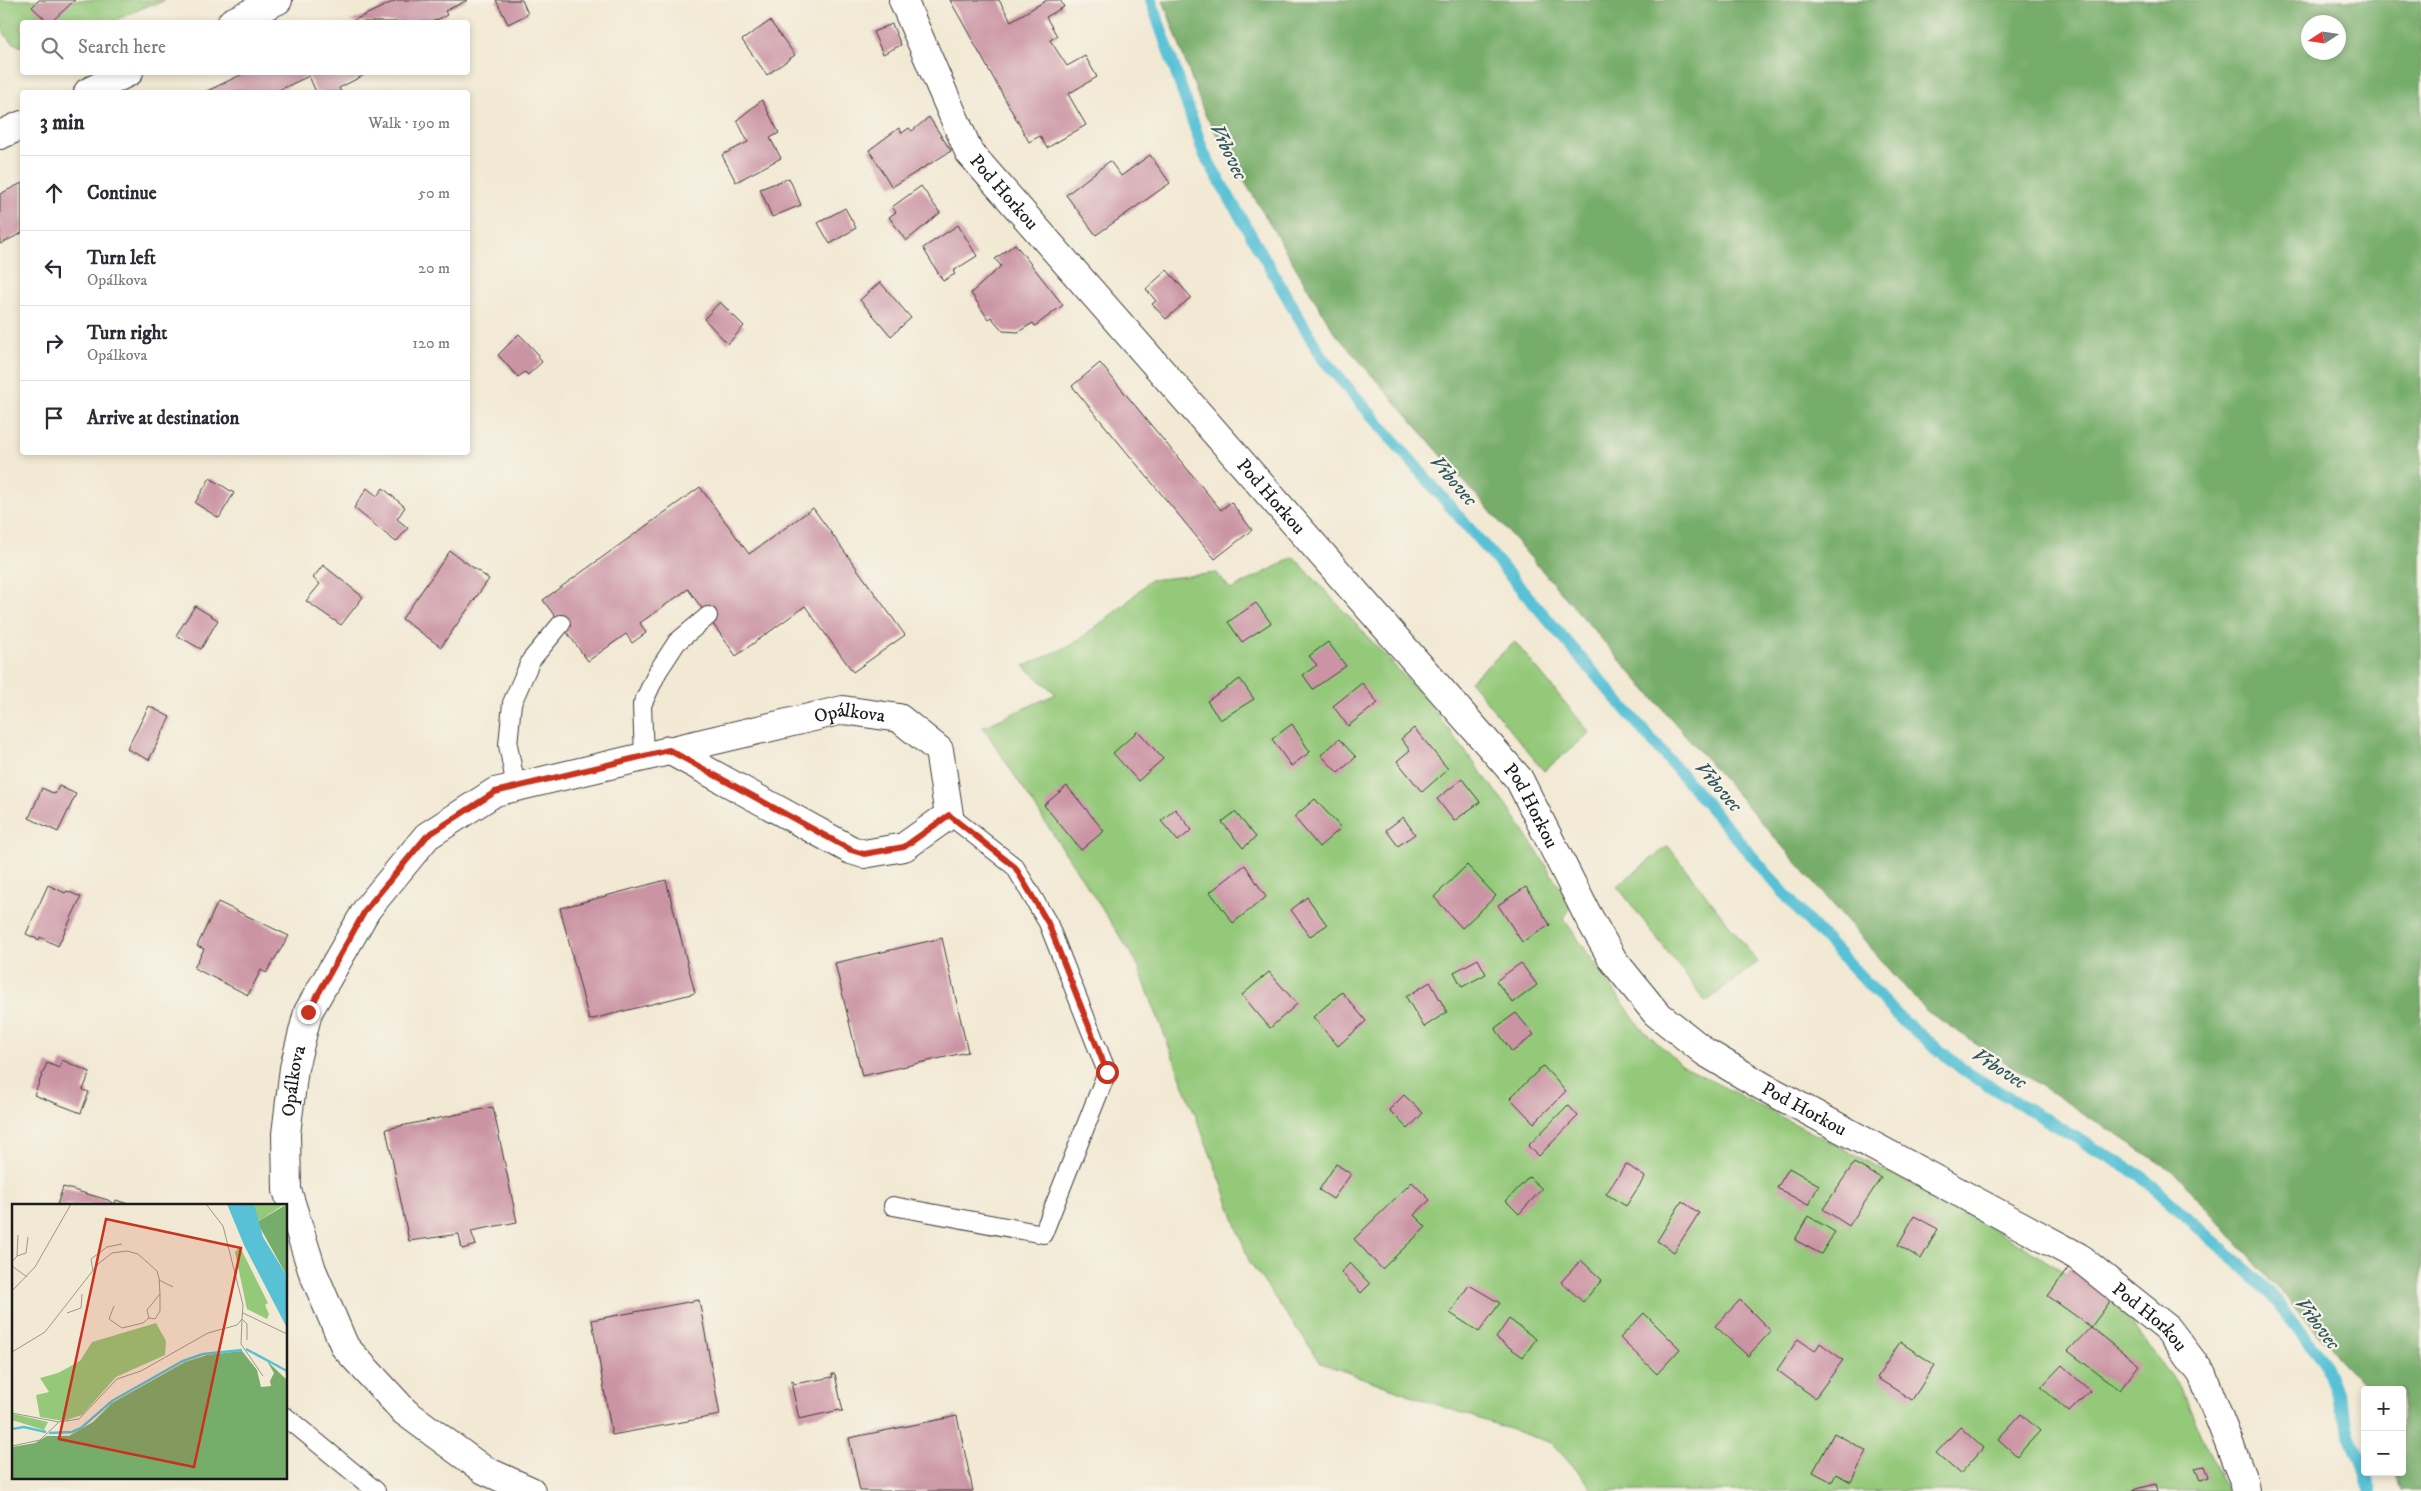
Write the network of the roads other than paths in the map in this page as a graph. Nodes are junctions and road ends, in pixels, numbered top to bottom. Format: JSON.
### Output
{"nodes":[{"id":1,"x":278,"y":0,"type":"edge"},
{"id":2,"x":903,"y":0,"type":"edge"},
{"id":3,"x":236,"y":20,"type":"edge"},
{"id":4,"x":123,"y":75,"type":"edge"},
{"id":5,"x":92,"y":90,"type":"edge"},
{"id":6,"x":20,"y":125,"type":"edge"},
{"id":7,"x":0,"y":136,"type":"edge"},
{"id":8,"x":708,"y":616,"type":"dead end"},
{"id":9,"x":562,"y":624,"type":"dead end"},
{"id":10,"x":656,"y":753,"type":"junction"},
{"id":11,"x":516,"y":787,"type":"junction"},
{"id":12,"x":949,"y":815,"type":"junction"},
{"id":13,"x":893,"y":1206,"type":"dead end"},
{"id":14,"x":288,"y":1419,"type":"edge"},
{"id":15,"x":376,"y":1491,"type":"edge"},
{"id":16,"x":531,"y":1491,"type":"edge"},
{"id":17,"x":2245,"y":1491,"type":"edge"}],
"edges":[{"from":1,"to":3,"type":"street"},
{"from":2,"to":17,"type":"street","name":"Pod Horkou"},
{"from":4,"to":5,"type":"street"},
{"from":6,"to":7,"type":"street"},
{"from":8,"to":10,"type":"lane"},
{"from":9,"to":11,"type":"lane"},
{"from":10,"to":11,"type":"street","name":"Opálkova"},
{"from":10,"to":12,"type":"street"},
{"from":10,"to":12,"type":"street","name":"Opálkova"},
{"from":11,"to":16,"type":"street","name":"Opálkova"},
{"from":12,"to":13,"type":"lane"},
{"from":14,"to":15,"type":"lane"}]}
